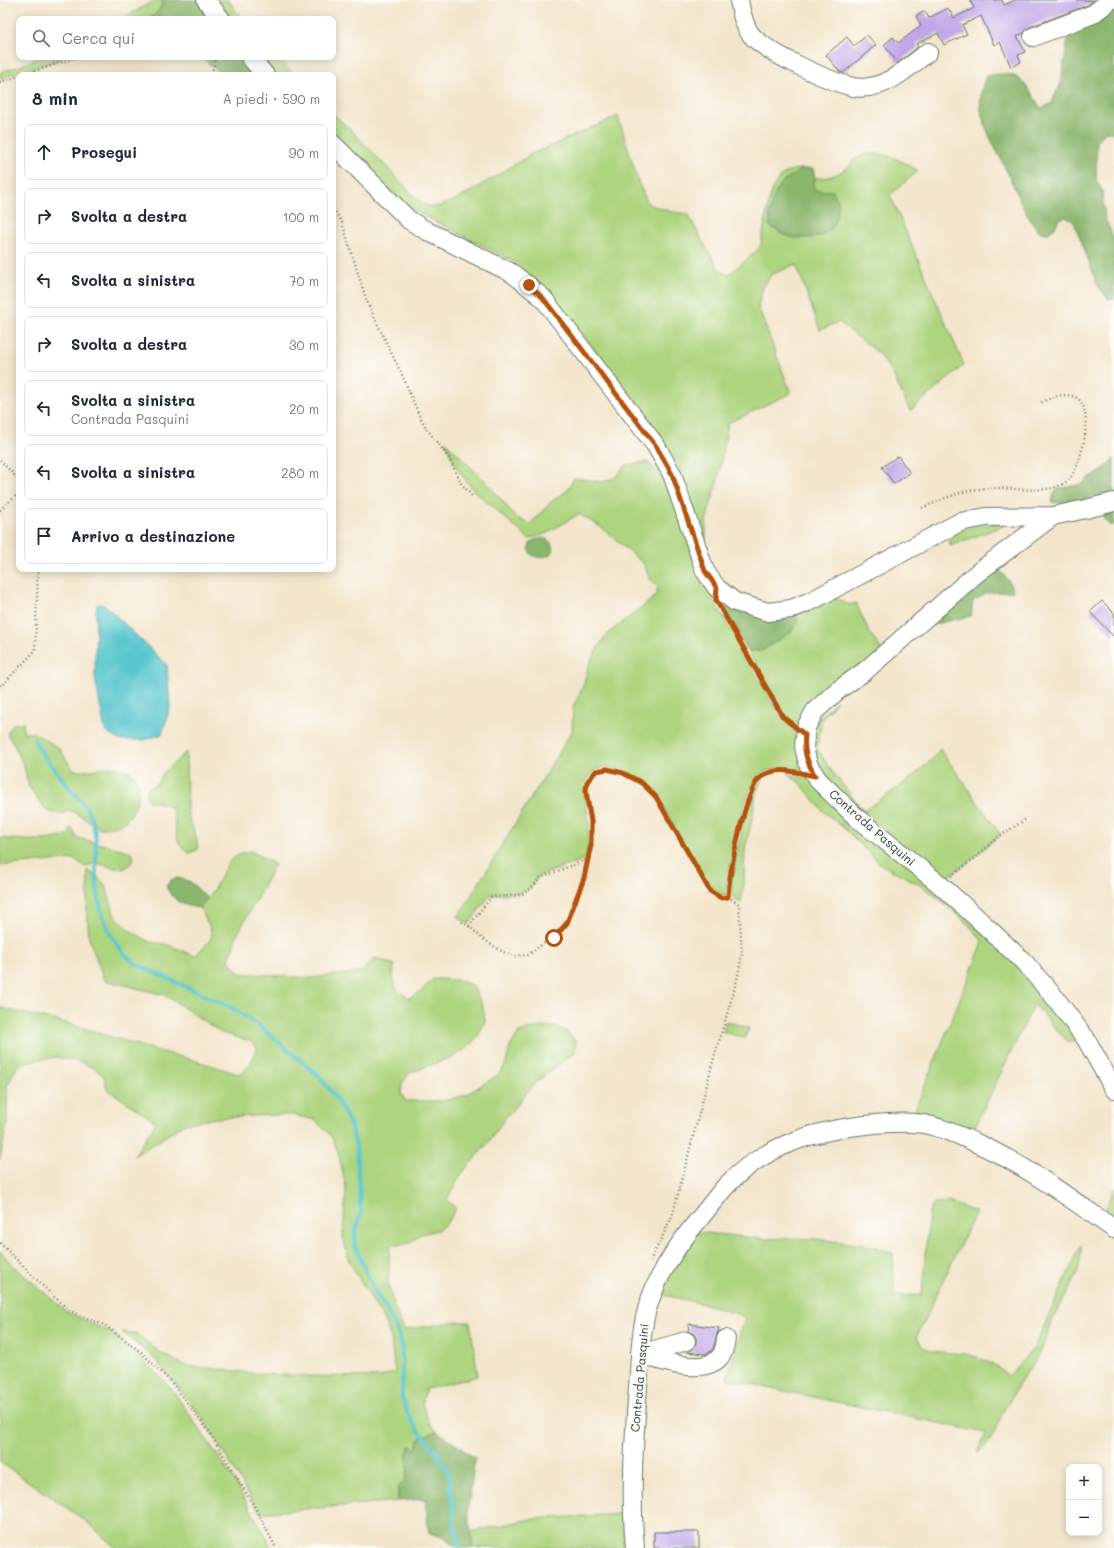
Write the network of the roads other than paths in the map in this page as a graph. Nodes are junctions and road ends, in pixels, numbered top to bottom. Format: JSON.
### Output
{"nodes":[{"id":1,"x":206,"y":0,"type":"edge"},
{"id":2,"x":739,"y":0,"type":"edge"},
{"id":3,"x":1111,"y":0,"type":"edge"},
{"id":4,"x":219,"y":16,"type":"edge"},
{"id":5,"x":1033,"y":37,"type":"dead end"},
{"id":6,"x":928,"y":52,"type":"dead end"},
{"id":7,"x":252,"y":60,"type":"edge"},
{"id":8,"x":262,"y":72,"type":"edge"},
{"id":9,"x":336,"y":147,"type":"edge"},
{"id":10,"x":1114,"y":502,"type":"edge"},
{"id":11,"x":1053,"y":516,"type":"junction"},
{"id":12,"x":1114,"y":1089,"type":"edge"},
{"id":13,"x":1114,"y":1229,"type":"edge"},
{"id":14,"x":726,"y":1339,"type":"dead end"},
{"id":15,"x":686,"y":1341,"type":"dead end"},
{"id":16,"x":640,"y":1354,"type":"junction"},
{"id":17,"x":635,"y":1548,"type":"edge"}],
"edges":[{"from":1,"to":4,"type":"street"},
{"from":2,"to":6,"type":"street"},
{"from":3,"to":5,"type":"street"},
{"from":7,"to":8,"type":"street"},
{"from":9,"to":11,"type":"street"},
{"from":10,"to":11,"type":"street"},
{"from":11,"to":12,"type":"street","name":"Contrada Pasquini"},
{"from":13,"to":16,"type":"street","name":"Contrada Pasquini"},
{"from":14,"to":16,"type":"street"},
{"from":15,"to":16,"type":"street"},
{"from":16,"to":17,"type":"street","name":"Contrada Pasquini"}]}
